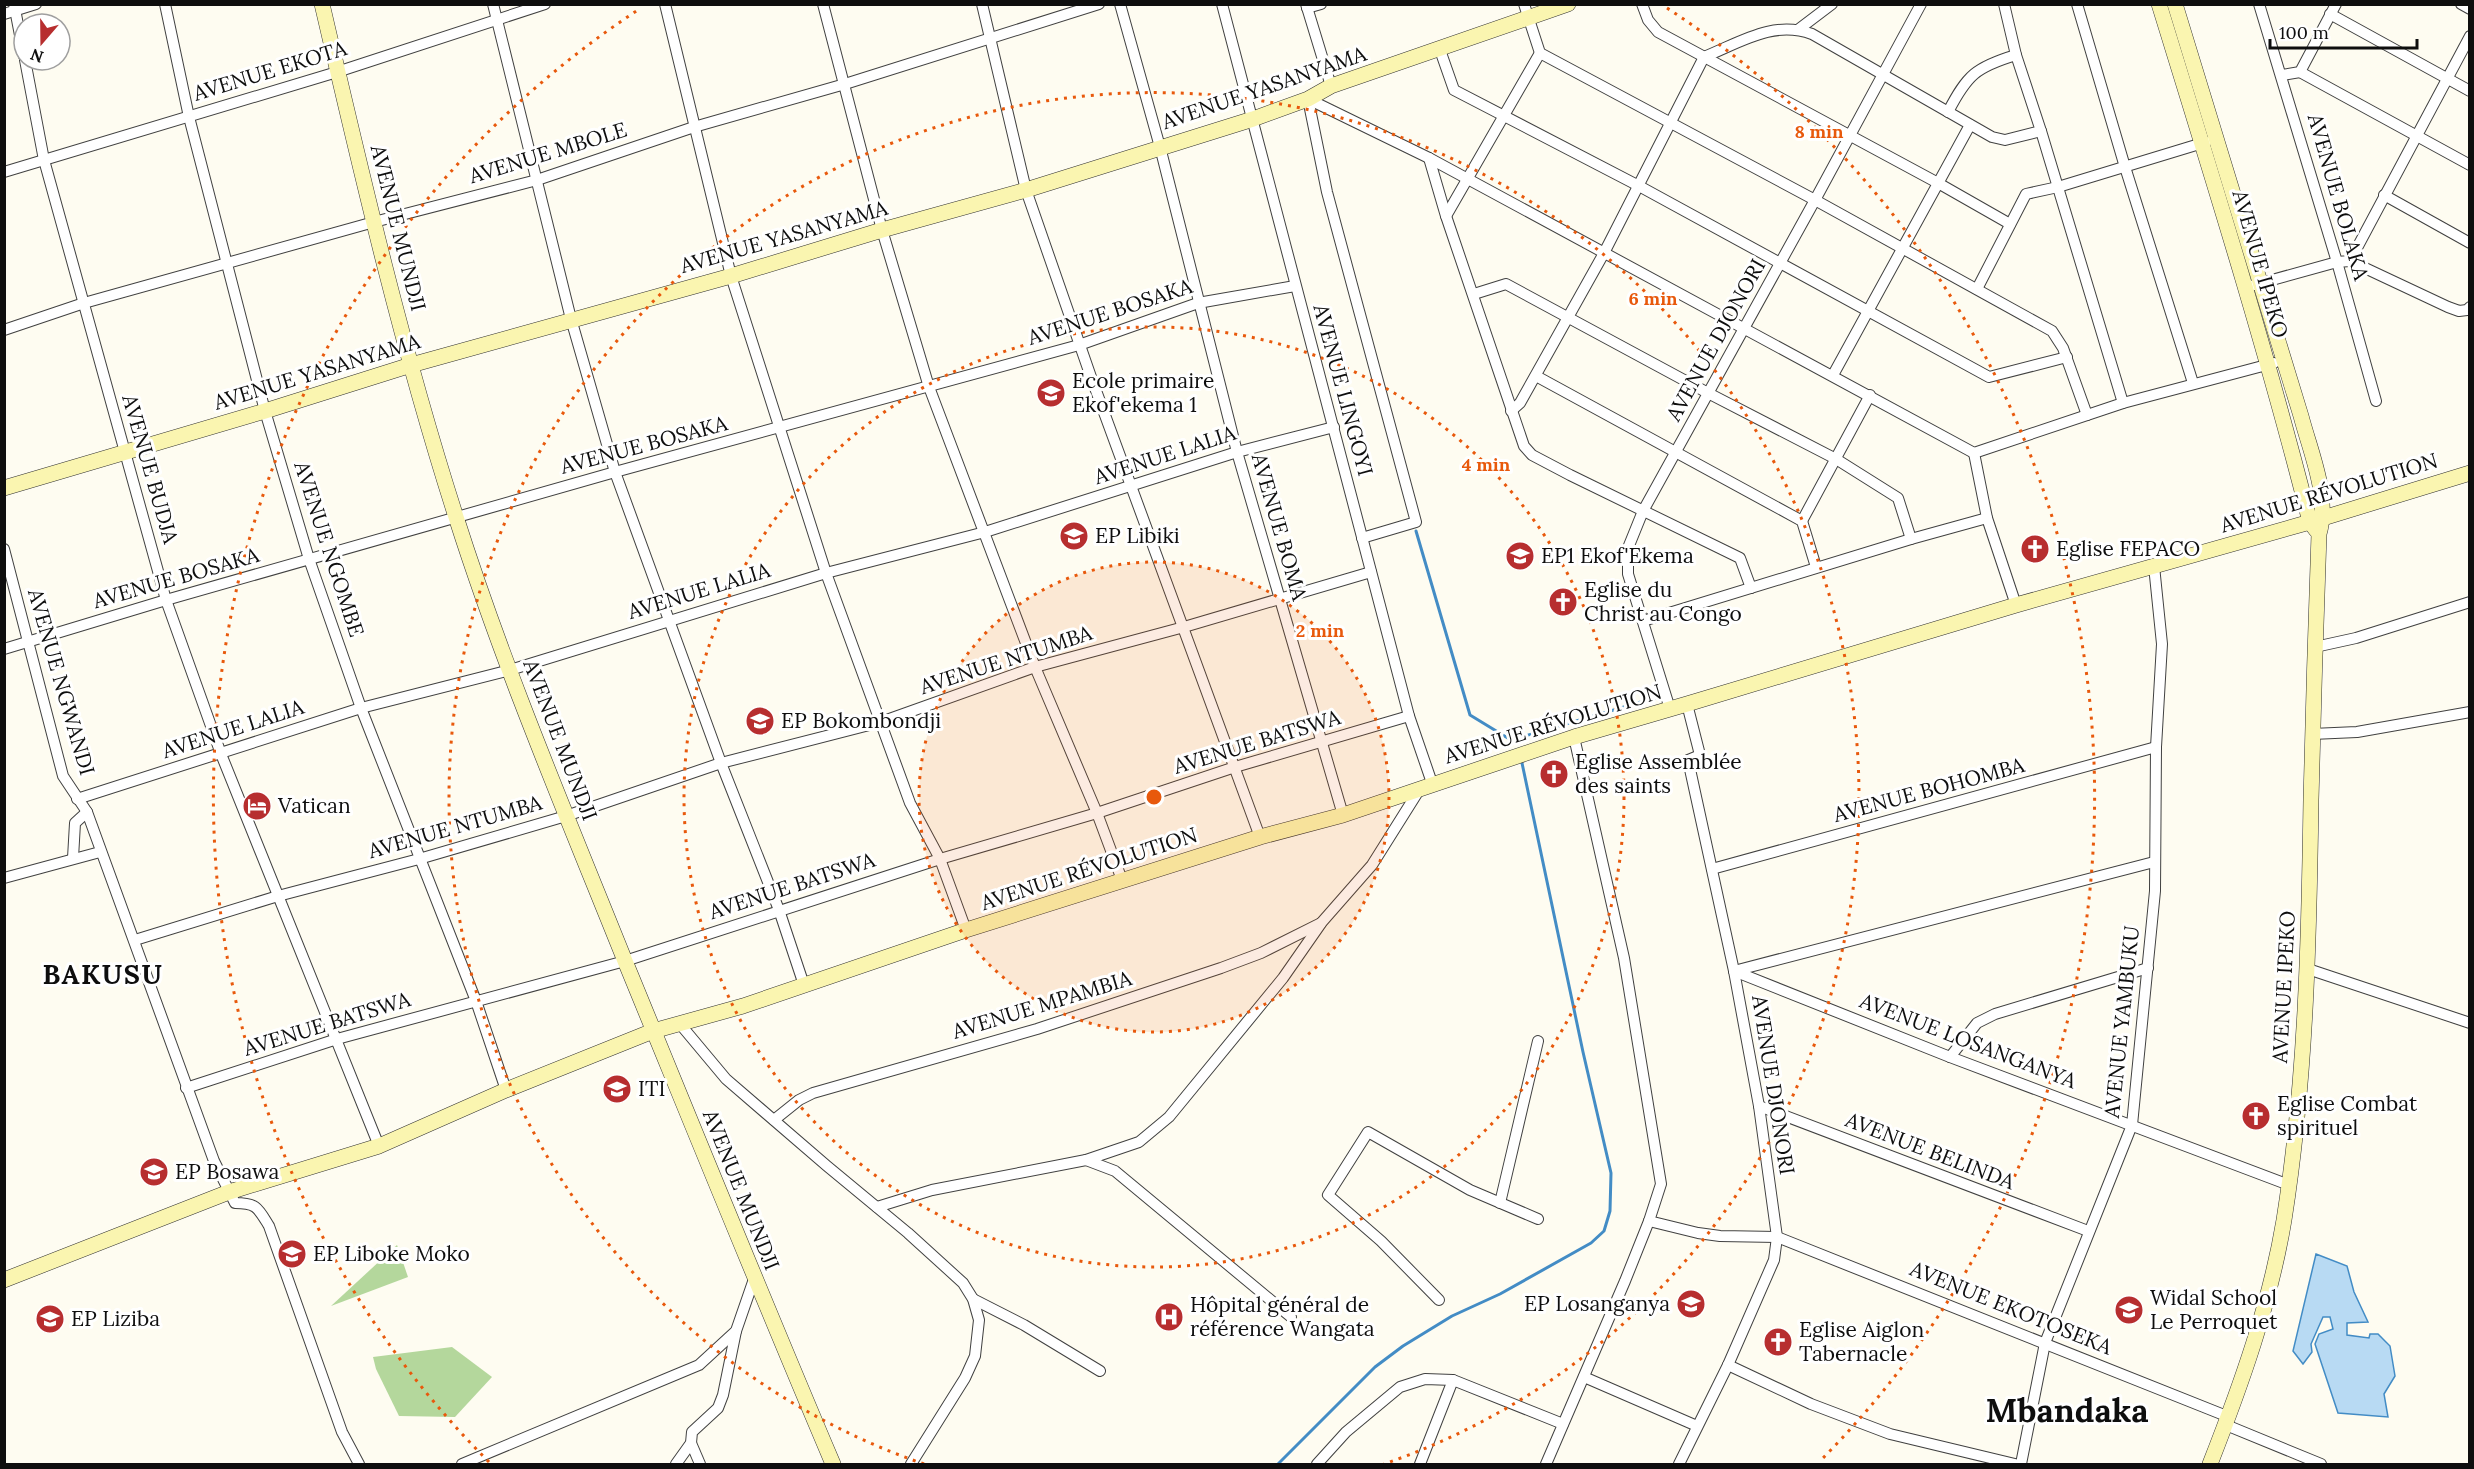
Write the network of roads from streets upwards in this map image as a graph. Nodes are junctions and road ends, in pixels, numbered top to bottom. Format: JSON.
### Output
{"nodes":[{"id":1,"x":36,"y":4,"type":"edge"},
{"id":2,"x":165,"y":4,"type":"edge"},
{"id":3,"x":322,"y":4,"type":"edge"},
{"id":4,"x":493,"y":4,"type":"edge"},
{"id":5,"x":545,"y":4,"type":"edge"},
{"id":6,"x":665,"y":4,"type":"edge"},
{"id":7,"x":823,"y":4,"type":"edge"},
{"id":8,"x":982,"y":4,"type":"edge"},
{"id":9,"x":1100,"y":4,"type":"edge"},
{"id":10,"x":1120,"y":4,"type":"edge"},
{"id":11,"x":1222,"y":4,"type":"edge"},
{"id":12,"x":1321,"y":4,"type":"edge"},
{"id":13,"x":1569,"y":4,"type":"edge"},
{"id":14,"x":1642,"y":4,"type":"edge"},
{"id":15,"x":1832,"y":4,"type":"edge"},
{"id":16,"x":1921,"y":4,"type":"edge"},
{"id":17,"x":2004,"y":4,"type":"edge"},
{"id":18,"x":2077,"y":4,"type":"edge"},
{"id":19,"x":2159,"y":4,"type":"edge"},
{"id":20,"x":2175,"y":4,"type":"edge"},
{"id":21,"x":2259,"y":4,"type":"edge"},
{"id":22,"x":2461,"y":4,"type":"edge"},
{"id":23,"x":1307,"y":6,"type":"edge"},
{"id":24,"x":11,"y":9,"type":"edge"},
{"id":25,"x":2333,"y":9,"type":"edge"},
{"id":26,"x":2469,"y":9,"type":"edge"},
{"id":27,"x":1526,"y":11,"type":"edge"},
{"id":28,"x":496,"y":19,"type":"junction"},
{"id":29,"x":1798,"y":29,"type":"junction"},
{"id":30,"x":2469,"y":36,"type":"edge"},
{"id":31,"x":990,"y":39,"type":"junction"},
{"id":32,"x":1440,"y":50,"type":"junction"},
{"id":33,"x":1540,"y":53,"type":"junction"},
{"id":34,"x":2016,"y":55,"type":"junction"},
{"id":35,"x":1704,"y":57,"type":"junction"},
{"id":36,"x":27,"y":72,"type":"edge"},
{"id":37,"x":337,"y":72,"type":"junction"},
{"id":38,"x":2300,"y":72,"type":"junction"},
{"id":39,"x":1884,"y":75,"type":"junction"},
{"id":40,"x":2282,"y":75,"type":"junction"},
{"id":41,"x":2447,"y":78,"type":"junction"},
{"id":42,"x":845,"y":84,"type":"junction"},
{"id":43,"x":1331,"y":86,"type":"junction"},
{"id":44,"x":2469,"y":91,"type":"edge"},
{"id":45,"x":1308,"y":99,"type":"junction"},
{"id":46,"x":1948,"y":112,"type":"junction"},
{"id":47,"x":1505,"y":116,"type":"junction"},
{"id":48,"x":189,"y":117,"type":"junction"},
{"id":49,"x":1253,"y":119,"type":"junction"},
{"id":50,"x":1671,"y":123,"type":"junction"},
{"id":51,"x":1970,"y":124,"type":"junction"},
{"id":52,"x":694,"y":127,"type":"junction"},
{"id":53,"x":2041,"y":131,"type":"junction"},
{"id":54,"x":2417,"y":135,"type":"junction"},
{"id":55,"x":1850,"y":136,"type":"junction"},
{"id":56,"x":2209,"y":141,"type":"junction"},
{"id":57,"x":1160,"y":147,"type":"junction"},
{"id":58,"x":1430,"y":158,"type":"junction"},
{"id":59,"x":44,"y":160,"type":"junction"},
{"id":60,"x":2469,"y":165,"type":"edge"},
{"id":61,"x":2125,"y":167,"type":"junction"},
{"id":62,"x":4,"y":172,"type":"edge"},
{"id":63,"x":537,"y":180,"type":"junction"},
{"id":64,"x":1468,"y":180,"type":"junction"},
{"id":65,"x":1938,"y":183,"type":"junction"},
{"id":66,"x":1639,"y":186,"type":"junction"},
{"id":67,"x":2058,"y":187,"type":"junction"},
{"id":68,"x":1026,"y":190,"type":"junction"},
{"id":69,"x":2384,"y":195,"type":"junction"},
{"id":70,"x":1815,"y":200,"type":"junction"},
{"id":71,"x":1446,"y":216,"type":"junction"},
{"id":72,"x":374,"y":222,"type":"junction"},
{"id":73,"x":2010,"y":224,"type":"junction"},
{"id":74,"x":882,"y":230,"type":"junction"},
{"id":75,"x":2469,"y":243,"type":"edge"},
{"id":76,"x":1902,"y":247,"type":"junction"},
{"id":77,"x":1604,"y":253,"type":"junction"},
{"id":78,"x":2350,"y":261,"type":"junction"},
{"id":79,"x":2337,"y":262,"type":"junction"},
{"id":80,"x":228,"y":263,"type":"junction"},
{"id":81,"x":1780,"y":264,"type":"junction"},
{"id":82,"x":731,"y":276,"type":"junction"},
{"id":83,"x":2253,"y":285,"type":"junction"},
{"id":84,"x":1295,"y":286,"type":"junction"},
{"id":85,"x":1977,"y":288,"type":"junction"},
{"id":86,"x":1474,"y":294,"type":"junction"},
{"id":87,"x":84,"y":303,"type":"junction"},
{"id":88,"x":1198,"y":303,"type":"junction"},
{"id":89,"x":2469,"y":307,"type":"edge"},
{"id":90,"x":1867,"y":312,"type":"junction"},
{"id":91,"x":1569,"y":317,"type":"junction"},
{"id":92,"x":571,"y":319,"type":"junction"},
{"id":93,"x":4,"y":330,"type":"edge"},
{"id":94,"x":1744,"y":330,"type":"junction"},
{"id":95,"x":1079,"y":345,"type":"junction"},
{"id":96,"x":2067,"y":357,"type":"junction"},
{"id":97,"x":2283,"y":360,"type":"junction"},
{"id":98,"x":411,"y":365,"type":"junction"},
{"id":99,"x":2267,"y":365,"type":"junction"},
{"id":100,"x":1833,"y":375,"type":"junction"},
{"id":101,"x":1536,"y":376,"type":"junction"},
{"id":102,"x":2193,"y":383,"type":"junction"},
{"id":103,"x":929,"y":387,"type":"junction"},
{"id":104,"x":1708,"y":393,"type":"junction"},
{"id":105,"x":1870,"y":395,"type":"junction"},
{"id":106,"x":2376,"y":401,"type":"dead end"},
{"id":107,"x":2123,"y":403,"type":"junction"},
{"id":108,"x":265,"y":411,"type":"junction"},
{"id":109,"x":1511,"y":411,"type":"junction"},
{"id":110,"x":2087,"y":415,"type":"junction"},
{"id":111,"x":2301,"y":417,"type":"junction"},
{"id":112,"x":2284,"y":421,"type":"junction"},
{"id":113,"x":1334,"y":427,"type":"junction"},
{"id":114,"x":779,"y":428,"type":"junction"},
{"id":115,"x":1238,"y":452,"type":"junction"},
{"id":116,"x":1677,"y":452,"type":"junction"},
{"id":117,"x":124,"y":453,"type":"junction"},
{"id":118,"x":1974,"y":453,"type":"junction"},
{"id":119,"x":1836,"y":459,"type":"junction"},
{"id":120,"x":615,"y":472,"type":"junction"},
{"id":121,"x":2469,"y":473,"type":"edge"},
{"id":122,"x":1131,"y":487,"type":"junction"},
{"id":123,"x":4,"y":488,"type":"edge"},
{"id":124,"x":1643,"y":511,"type":"junction"},
{"id":125,"x":456,"y":518,"type":"junction"},
{"id":126,"x":1987,"y":518,"type":"junction"},
{"id":127,"x":1802,"y":521,"type":"junction"},
{"id":128,"x":2318,"y":525,"type":"junction"},
{"id":129,"x":985,"y":532,"type":"junction"},
{"id":130,"x":1362,"y":538,"type":"junction"},
{"id":131,"x":1911,"y":539,"type":"junction"},
{"id":132,"x":4,"y":549,"type":"edge"},
{"id":133,"x":309,"y":559,"type":"junction"},
{"id":134,"x":2154,"y":566,"type":"junction"},
{"id":135,"x":1816,"y":567,"type":"junction"},
{"id":136,"x":1371,"y":572,"type":"junction"},
{"id":137,"x":826,"y":573,"type":"junction"},
{"id":138,"x":1751,"y":588,"type":"junction"},
{"id":139,"x":1280,"y":597,"type":"junction"},
{"id":140,"x":166,"y":600,"type":"junction"},
{"id":141,"x":2469,"y":602,"type":"edge"},
{"id":142,"x":2016,"y":605,"type":"junction"},
{"id":143,"x":669,"y":621,"type":"junction"},
{"id":144,"x":1643,"y":621,"type":"junction"},
{"id":145,"x":1184,"y":627,"type":"junction"},
{"id":146,"x":29,"y":642,"type":"junction"},
{"id":147,"x":2315,"y":647,"type":"junction"},
{"id":148,"x":4,"y":650,"type":"edge"},
{"id":149,"x":1035,"y":667,"type":"junction"},
{"id":150,"x":510,"y":670,"type":"junction"},
{"id":151,"x":1687,"y":704,"type":"junction"},
{"id":152,"x":362,"y":708,"type":"junction"},
{"id":153,"x":1670,"y":709,"type":"junction"},
{"id":154,"x":2469,"y":711,"type":"edge"},
{"id":155,"x":1409,"y":716,"type":"junction"},
{"id":156,"x":880,"y":723,"type":"junction"},
{"id":157,"x":2312,"y":734,"type":"junction"},
{"id":158,"x":1574,"y":737,"type":"junction"},
{"id":159,"x":1321,"y":742,"type":"junction"},
{"id":160,"x":2156,"y":747,"type":"junction"},
{"id":161,"x":220,"y":754,"type":"junction"},
{"id":162,"x":721,"y":763,"type":"junction"},
{"id":163,"x":1235,"y":767,"type":"junction"},
{"id":164,"x":1426,"y":785,"type":"junction"},
{"id":165,"x":77,"y":799,"type":"junction"},
{"id":166,"x":87,"y":812,"type":"junction"},
{"id":167,"x":1097,"y":813,"type":"junction"},
{"id":168,"x":1343,"y":815,"type":"junction"},
{"id":169,"x":566,"y":816,"type":"junction"},
{"id":170,"x":1260,"y":837,"type":"junction"},
{"id":171,"x":100,"y":852,"type":"junction"},
{"id":172,"x":73,"y":858,"type":"junction"},
{"id":173,"x":419,"y":859,"type":"junction"},
{"id":174,"x":940,"y":859,"type":"junction"},
{"id":175,"x":2154,"y":862,"type":"junction"},
{"id":176,"x":1712,"y":869,"type":"junction"},
{"id":177,"x":4,"y":878,"type":"edge"},
{"id":178,"x":1122,"y":880,"type":"junction"},
{"id":179,"x":278,"y":896,"type":"junction"},
{"id":180,"x":779,"y":910,"type":"junction"},
{"id":181,"x":1322,"y":922,"type":"junction"},
{"id":182,"x":966,"y":930,"type":"junction"},
{"id":183,"x":135,"y":940,"type":"junction"},
{"id":184,"x":626,"y":961,"type":"junction"},
{"id":185,"x":2148,"y":968,"type":"junction"},
{"id":186,"x":2308,"y":969,"type":"junction"},
{"id":187,"x":1734,"y":970,"type":"junction"},
{"id":188,"x":804,"y":985,"type":"junction"},
{"id":189,"x":476,"y":1001,"type":"junction"},
{"id":190,"x":2469,"y":1023,"type":"edge"},
{"id":191,"x":680,"y":1024,"type":"junction"},
{"id":192,"x":653,"y":1031,"type":"junction"},
{"id":193,"x":337,"y":1039,"type":"junction"},
{"id":194,"x":1538,"y":1041,"type":"dead end"},
{"id":195,"x":1950,"y":1057,"type":"junction"},
{"id":196,"x":186,"y":1088,"type":"junction"},
{"id":197,"x":506,"y":1090,"type":"junction"},
{"id":198,"x":1759,"y":1106,"type":"junction"},
{"id":199,"x":774,"y":1120,"type":"junction"},
{"id":200,"x":2132,"y":1125,"type":"junction"},
{"id":201,"x":379,"y":1146,"type":"junction"},
{"id":202,"x":1086,"y":1160,"type":"junction"},
{"id":203,"x":2289,"y":1185,"type":"junction"},
{"id":204,"x":229,"y":1192,"type":"junction"},
{"id":205,"x":1500,"y":1203,"type":"junction"},
{"id":206,"x":877,"y":1207,"type":"junction"},
{"id":207,"x":1538,"y":1219,"type":"dead end"},
{"id":208,"x":1649,"y":1221,"type":"junction"},
{"id":209,"x":2088,"y":1232,"type":"junction"},
{"id":210,"x":1778,"y":1237,"type":"junction"},
{"id":211,"x":754,"y":1279,"type":"junction"},
{"id":212,"x":4,"y":1280,"type":"edge"},
{"id":213,"x":973,"y":1299,"type":"junction"},
{"id":214,"x":1439,"y":1300,"type":"dead end"},
{"id":215,"x":1291,"y":1317,"type":"dead end"},
{"id":216,"x":736,"y":1331,"type":"junction"},
{"id":217,"x":2045,"y":1343,"type":"junction"},
{"id":218,"x":1728,"y":1365,"type":"junction"},
{"id":219,"x":1100,"y":1371,"type":"dead end"},
{"id":220,"x":1584,"y":1377,"type":"junction"},
{"id":221,"x":1453,"y":1380,"type":"junction"},
{"id":222,"x":2227,"y":1421,"type":"junction"},
{"id":223,"x":1563,"y":1424,"type":"junction"},
{"id":224,"x":1697,"y":1426,"type":"junction"},
{"id":225,"x":691,"y":1443,"type":"junction"},
{"id":226,"x":359,"y":1464,"type":"edge"},
{"id":227,"x":462,"y":1464,"type":"edge"},
{"id":228,"x":676,"y":1464,"type":"edge"},
{"id":229,"x":700,"y":1464,"type":"edge"},
{"id":230,"x":833,"y":1464,"type":"edge"},
{"id":231,"x":911,"y":1464,"type":"edge"},
{"id":232,"x":1317,"y":1464,"type":"edge"},
{"id":233,"x":1419,"y":1464,"type":"edge"},
{"id":234,"x":1546,"y":1464,"type":"edge"},
{"id":235,"x":1679,"y":1464,"type":"edge"},
{"id":236,"x":2015,"y":1464,"type":"edge"},
{"id":237,"x":2021,"y":1464,"type":"edge"},
{"id":238,"x":2210,"y":1464,"type":"edge"},
{"id":239,"x":2321,"y":1464,"type":"edge"}],
"edges":[{"from":1,"to":24,"type":"street"},
{"from":2,"to":48,"type":"street","name":"AVENUE NGOMBE"},
{"from":3,"to":37,"type":"street","name":"AVENUE MUNDJI"},
{"from":4,"to":28,"type":"street"},
{"from":5,"to":28,"type":"street","name":"AVENUE EKOTA"},
{"from":6,"to":52,"type":"street"},
{"from":7,"to":42,"type":"street"},
{"from":8,"to":31,"type":"street"},
{"from":9,"to":31,"type":"street","name":"AVENUE MBOLE"},
{"from":10,"to":57,"type":"street","name":"AVENUE BOMA"},
{"from":11,"to":49,"type":"street","name":"AVENUE LINGOYI"},
{"from":12,"to":23,"type":"street"},
{"from":13,"to":27,"type":"street","name":"AVENUE YASANYAMA"},
{"from":14,"to":35,"type":"street"},
{"from":15,"to":29,"type":"street"},
{"from":16,"to":39,"type":"street","name":"AVENUE DJONORI"},
{"from":17,"to":34,"type":"street"},
{"from":18,"to":61,"type":"street"},
{"from":19,"to":56,"type":"street","name":"AVENUE IPEKO"},
{"from":20,"to":56,"type":"street","name":"AVENUE IPEKO"},
{"from":21,"to":40,"type":"street","name":"AVENUE BOLAKA"},
{"from":22,"to":26,"type":"street"},
{"from":23,"to":43,"type":"street"},
{"from":25,"to":38,"type":"street"},
{"from":25,"to":41,"type":"street"},
{"from":27,"to":32,"type":"street","name":"AVENUE YASANYAMA"},
{"from":27,"to":33,"type":"street"},
{"from":28,"to":37,"type":"street","name":"AVENUE EKOTA"},
{"from":28,"to":63,"type":"street"},
{"from":29,"to":35,"type":"street"},
{"from":29,"to":39,"type":"street"},
{"from":30,"to":41,"type":"street"},
{"from":31,"to":42,"type":"street","name":"AVENUE MBOLE"},
{"from":31,"to":68,"type":"street"},
{"from":32,"to":43,"type":"street","name":"AVENUE YASANYAMA"},
{"from":32,"to":47,"type":"street"},
{"from":33,"to":47,"type":"street"},
{"from":33,"to":50,"type":"street"},
{"from":34,"to":46,"type":"street"},
{"from":34,"to":53,"type":"street"},
{"from":35,"to":50,"type":"street"},
{"from":35,"to":55,"type":"street"},
{"from":36,"to":59,"type":"street","name":"AVENUE BUDJA"},
{"from":37,"to":48,"type":"street","name":"AVENUE EKOTA"},
{"from":37,"to":72,"type":"street","name":"AVENUE MUNDJI"},
{"from":38,"to":40,"type":"street"},
{"from":38,"to":54,"type":"street"},
{"from":39,"to":46,"type":"street"},
{"from":39,"to":55,"type":"street","name":"AVENUE DJONORI"},
{"from":40,"to":79,"type":"street","name":"AVENUE BOLAKA"},
{"from":41,"to":44,"type":"street"},
{"from":41,"to":54,"type":"street"},
{"from":42,"to":52,"type":"street","name":"AVENUE MBOLE"},
{"from":42,"to":74,"type":"street"},
{"from":43,"to":45,"type":"street","name":"AVENUE YASANYAMA"},
{"from":45,"to":49,"type":"street","name":"AVENUE YASANYAMA"},
{"from":45,"to":58,"type":"street"},
{"from":45,"to":130,"type":"street"},
{"from":46,"to":51,"type":"street"},
{"from":47,"to":64,"type":"street"},
{"from":47,"to":66,"type":"street"},
{"from":48,"to":59,"type":"street","name":"AVENUE EKOTA"},
{"from":48,"to":80,"type":"street","name":"AVENUE NGOMBE"},
{"from":49,"to":57,"type":"street","name":"AVENUE YASANYAMA"},
{"from":49,"to":84,"type":"street","name":"AVENUE LINGOYI"},
{"from":50,"to":66,"type":"street"},
{"from":50,"to":70,"type":"street"},
{"from":51,"to":53,"type":"street"},
{"from":51,"to":65,"type":"street"},
{"from":52,"to":63,"type":"street","name":"AVENUE MBOLE"},
{"from":52,"to":82,"type":"street"},
{"from":53,"to":67,"type":"street"},
{"from":54,"to":60,"type":"street"},
{"from":54,"to":69,"type":"street"},
{"from":55,"to":65,"type":"street"},
{"from":55,"to":70,"type":"street","name":"AVENUE DJONORI"},
{"from":56,"to":61,"type":"street"},
{"from":56,"to":83,"type":"street","name":"AVENUE IPEKO"},
{"from":57,"to":68,"type":"street","name":"AVENUE YASANYAMA"},
{"from":57,"to":88,"type":"street","name":"AVENUE BOMA"},
{"from":58,"to":64,"type":"street"},
{"from":58,"to":71,"type":"street"},
{"from":59,"to":62,"type":"street","name":"AVENUE EKOTA"},
{"from":59,"to":87,"type":"street","name":"AVENUE BUDJA"},
{"from":61,"to":67,"type":"street"},
{"from":61,"to":102,"type":"street"},
{"from":63,"to":72,"type":"street","name":"AVENUE MBOLE"},
{"from":63,"to":92,"type":"street"},
{"from":64,"to":71,"type":"street"},
{"from":64,"to":77,"type":"street"},
{"from":65,"to":73,"type":"street"},
{"from":65,"to":76,"type":"street"},
{"from":66,"to":77,"type":"street"},
{"from":66,"to":81,"type":"street"},
{"from":67,"to":73,"type":"street"},
{"from":67,"to":107,"type":"street"},
{"from":68,"to":74,"type":"street","name":"AVENUE YASANYAMA"},
{"from":68,"to":95,"type":"street"},
{"from":69,"to":75,"type":"street"},
{"from":69,"to":78,"type":"street"},
{"from":70,"to":76,"type":"street"},
{"from":70,"to":81,"type":"street","name":"AVENUE DJONORI"},
{"from":71,"to":86,"type":"street"},
{"from":72,"to":80,"type":"street","name":"AVENUE MBOLE"},
{"from":72,"to":98,"type":"street","name":"AVENUE MUNDJI"},
{"from":73,"to":85,"type":"street"},
{"from":74,"to":82,"type":"street","name":"AVENUE YASANYAMA"},
{"from":74,"to":103,"type":"street"},
{"from":76,"to":85,"type":"street"},
{"from":76,"to":90,"type":"street"},
{"from":77,"to":91,"type":"street"},
{"from":77,"to":94,"type":"street"},
{"from":78,"to":79,"type":"street"},
{"from":78,"to":89,"type":"street"},
{"from":79,"to":83,"type":"street"},
{"from":79,"to":106,"type":"street","name":"AVENUE BOLAKA"},
{"from":80,"to":87,"type":"street","name":"AVENUE MBOLE"},
{"from":80,"to":108,"type":"street","name":"AVENUE NGOMBE"},
{"from":81,"to":90,"type":"street"},
{"from":81,"to":94,"type":"street","name":"AVENUE DJONORI"},
{"from":82,"to":92,"type":"street","name":"AVENUE YASANYAMA"},
{"from":82,"to":114,"type":"street"},
{"from":83,"to":97,"type":"street","name":"AVENUE IPEKO"},
{"from":83,"to":99,"type":"street","name":"AVENUE IPEKO"},
{"from":84,"to":88,"type":"street","name":"AVENUE BOSAKA"},
{"from":84,"to":113,"type":"street","name":"AVENUE LINGOYI"},
{"from":85,"to":96,"type":"street"},
{"from":86,"to":91,"type":"street"},
{"from":86,"to":109,"type":"street"},
{"from":87,"to":93,"type":"street","name":"AVENUE MBOLE"},
{"from":87,"to":117,"type":"street","name":"AVENUE BUDJA"},
{"from":88,"to":95,"type":"street","name":"AVENUE BOSAKA"},
{"from":88,"to":115,"type":"street","name":"AVENUE BOMA"},
{"from":90,"to":96,"type":"street"},
{"from":90,"to":100,"type":"street"},
{"from":91,"to":101,"type":"street"},
{"from":91,"to":104,"type":"street"},
{"from":92,"to":98,"type":"street","name":"AVENUE YASANYAMA"},
{"from":92,"to":120,"type":"street"},
{"from":94,"to":100,"type":"street"},
{"from":94,"to":104,"type":"street","name":"AVENUE DJONORI"},
{"from":95,"to":103,"type":"street","name":"AVENUE BOSAKA"},
{"from":95,"to":122,"type":"street"},
{"from":96,"to":110,"type":"street"},
{"from":97,"to":99,"type":"street"},
{"from":97,"to":111,"type":"street","name":"AVENUE IPEKO"},
{"from":98,"to":108,"type":"street","name":"AVENUE YASANYAMA"},
{"from":98,"to":125,"type":"street","name":"AVENUE MUNDJI"},
{"from":99,"to":102,"type":"street"},
{"from":99,"to":112,"type":"street","name":"AVENUE IPEKO"},
{"from":100,"to":105,"type":"street"},
{"from":101,"to":109,"type":"street"},
{"from":101,"to":116,"type":"street"},
{"from":102,"to":107,"type":"street"},
{"from":103,"to":114,"type":"street","name":"AVENUE BOSAKA"},
{"from":103,"to":129,"type":"street"},
{"from":104,"to":116,"type":"street","name":"AVENUE DJONORI"},
{"from":104,"to":119,"type":"street"},
{"from":105,"to":118,"type":"street"},
{"from":105,"to":119,"type":"street"},
{"from":107,"to":110,"type":"street"},
{"from":108,"to":117,"type":"street","name":"AVENUE YASANYAMA"},
{"from":108,"to":133,"type":"street","name":"AVENUE NGOMBE"},
{"from":109,"to":124,"type":"street"},
{"from":110,"to":118,"type":"street"},
{"from":111,"to":112,"type":"street"},
{"from":111,"to":128,"type":"street","name":"AVENUE IPEKO"},
{"from":112,"to":128,"type":"street","name":"AVENUE IPEKO"},
{"from":113,"to":115,"type":"street","name":"AVENUE LALIA"},
{"from":113,"to":130,"type":"street","name":"AVENUE LINGOYI"},
{"from":114,"to":120,"type":"street","name":"AVENUE BOSAKA"},
{"from":114,"to":137,"type":"street"},
{"from":115,"to":122,"type":"street","name":"AVENUE LALIA"},
{"from":115,"to":139,"type":"street","name":"AVENUE BOMA"},
{"from":116,"to":124,"type":"street","name":"AVENUE DJONORI"},
{"from":116,"to":127,"type":"street"},
{"from":117,"to":123,"type":"street","name":"AVENUE YASANYAMA"},
{"from":117,"to":140,"type":"street","name":"AVENUE BUDJA"},
{"from":118,"to":126,"type":"street"},
{"from":119,"to":127,"type":"street"},
{"from":119,"to":131,"type":"street"},
{"from":120,"to":125,"type":"street","name":"AVENUE BOSAKA"},
{"from":120,"to":143,"type":"street"},
{"from":121,"to":128,"type":"street","name":"AVENUE RÉVOLUTION"},
{"from":122,"to":129,"type":"street","name":"AVENUE LALIA"},
{"from":122,"to":145,"type":"street"},
{"from":124,"to":138,"type":"street"},
{"from":124,"to":144,"type":"street","name":"AVENUE DJONORI"},
{"from":125,"to":133,"type":"street","name":"AVENUE BOSAKA"},
{"from":125,"to":150,"type":"street","name":"AVENUE MUNDJI"},
{"from":126,"to":131,"type":"street"},
{"from":126,"to":142,"type":"street"},
{"from":127,"to":135,"type":"street"},
{"from":128,"to":134,"type":"street","name":"AVENUE RÉVOLUTION"},
{"from":128,"to":147,"type":"street","name":"AVENUE IPEKO"},
{"from":129,"to":137,"type":"street","name":"AVENUE LALIA"},
{"from":129,"to":149,"type":"street"},
{"from":130,"to":136,"type":"street","name":"AVENUE LINGOYI"},
{"from":131,"to":135,"type":"street"},
{"from":132,"to":146,"type":"street","name":"AVENUE NGWANDI"},
{"from":133,"to":140,"type":"street","name":"AVENUE BOSAKA"},
{"from":133,"to":152,"type":"street","name":"AVENUE NGOMBE"},
{"from":134,"to":142,"type":"street","name":"AVENUE RÉVOLUTION"},
{"from":134,"to":160,"type":"street","name":"AVENUE YAMBUKU"},
{"from":135,"to":138,"type":"street"},
{"from":136,"to":139,"type":"street","name":"AVENUE NTUMBA"},
{"from":136,"to":155,"type":"street","name":"AVENUE LINGOYI"},
{"from":137,"to":143,"type":"street","name":"AVENUE LALIA"},
{"from":137,"to":156,"type":"street"},
{"from":138,"to":144,"type":"street"},
{"from":139,"to":145,"type":"street","name":"AVENUE NTUMBA"},
{"from":139,"to":159,"type":"street","name":"AVENUE BOMA"},
{"from":140,"to":146,"type":"street","name":"AVENUE BOSAKA"},
{"from":140,"to":161,"type":"street","name":"AVENUE BUDJA"},
{"from":141,"to":147,"type":"street"},
{"from":142,"to":151,"type":"street","name":"AVENUE RÉVOLUTION"},
{"from":143,"to":150,"type":"street","name":"AVENUE LALIA"},
{"from":143,"to":162,"type":"street"},
{"from":144,"to":153,"type":"street","name":"AVENUE DJONORI"},
{"from":145,"to":149,"type":"street","name":"AVENUE NTUMBA"},
{"from":145,"to":163,"type":"street"},
{"from":146,"to":148,"type":"street","name":"AVENUE BOSAKA"},
{"from":146,"to":165,"type":"street","name":"AVENUE NGWANDI"},
{"from":147,"to":157,"type":"street","name":"AVENUE IPEKO"},
{"from":149,"to":156,"type":"street","name":"AVENUE NTUMBA"},
{"from":149,"to":167,"type":"street"},
{"from":150,"to":152,"type":"street","name":"AVENUE LALIA"},
{"from":150,"to":169,"type":"street","name":"AVENUE MUNDJI"},
{"from":151,"to":153,"type":"street","name":"AVENUE RÉVOLUTION"},
{"from":151,"to":176,"type":"street","name":"AVENUE DJONORI"},
{"from":152,"to":161,"type":"street","name":"AVENUE LALIA"},
{"from":152,"to":173,"type":"street","name":"AVENUE NGOMBE"},
{"from":153,"to":158,"type":"street","name":"AVENUE RÉVOLUTION"},
{"from":154,"to":157,"type":"street"},
{"from":155,"to":159,"type":"street","name":"AVENUE BATSWA"},
{"from":155,"to":164,"type":"street","name":"AVENUE LINGOYI"},
{"from":156,"to":162,"type":"street","name":"AVENUE NTUMBA"},
{"from":156,"to":174,"type":"street"},
{"from":157,"to":186,"type":"street","name":"AVENUE IPEKO"},
{"from":158,"to":164,"type":"street","name":"AVENUE RÉVOLUTION"},
{"from":158,"to":208,"type":"street"},
{"from":159,"to":163,"type":"street","name":"AVENUE BATSWA"},
{"from":159,"to":168,"type":"street","name":"AVENUE BOMA"},
{"from":160,"to":175,"type":"street","name":"AVENUE YAMBUKU"},
{"from":160,"to":176,"type":"street","name":"AVENUE BOHOMBA"},
{"from":161,"to":165,"type":"street","name":"AVENUE LALIA"},
{"from":161,"to":179,"type":"street","name":"AVENUE BUDJA"},
{"from":162,"to":169,"type":"street","name":"AVENUE NTUMBA"},
{"from":162,"to":180,"type":"street"},
{"from":163,"to":167,"type":"street","name":"AVENUE BATSWA"},
{"from":163,"to":170,"type":"street"},
{"from":164,"to":168,"type":"street","name":"AVENUE RÉVOLUTION"},
{"from":164,"to":181,"type":"street"},
{"from":165,"to":166,"type":"street","name":"AVENUE NGWANDI"},
{"from":166,"to":171,"type":"street","name":"AVENUE NGWANDI"},
{"from":166,"to":172,"type":"street"},
{"from":167,"to":174,"type":"street","name":"AVENUE BATSWA"},
{"from":167,"to":178,"type":"street"},
{"from":168,"to":170,"type":"street","name":"AVENUE RÉVOLUTION"},
{"from":169,"to":173,"type":"street","name":"AVENUE NTUMBA"},
{"from":169,"to":184,"type":"street","name":"AVENUE MUNDJI"},
{"from":170,"to":178,"type":"street","name":"AVENUE RÉVOLUTION"},
{"from":171,"to":172,"type":"street"},
{"from":171,"to":183,"type":"street","name":"AVENUE NGWANDI"},
{"from":172,"to":177,"type":"street"},
{"from":173,"to":179,"type":"street","name":"AVENUE NTUMBA"},
{"from":173,"to":189,"type":"street","name":"AVENUE NGOMBE"},
{"from":174,"to":180,"type":"street","name":"AVENUE BATSWA"},
{"from":174,"to":182,"type":"street"},
{"from":175,"to":185,"type":"street","name":"AVENUE YAMBUKU"},
{"from":175,"to":187,"type":"street"},
{"from":176,"to":187,"type":"street","name":"AVENUE DJONORI"},
{"from":178,"to":182,"type":"street","name":"AVENUE RÉVOLUTION"},
{"from":179,"to":183,"type":"street","name":"AVENUE NTUMBA"},
{"from":179,"to":193,"type":"street","name":"AVENUE BUDJA"},
{"from":180,"to":184,"type":"street","name":"AVENUE BATSWA"},
{"from":180,"to":188,"type":"street"},
{"from":181,"to":199,"type":"street","name":"AVENUE MPAMBIA"},
{"from":181,"to":202,"type":"street"},
{"from":182,"to":188,"type":"street","name":"AVENUE RÉVOLUTION"},
{"from":183,"to":196,"type":"street","name":"AVENUE NGWANDI"},
{"from":184,"to":189,"type":"street","name":"AVENUE BATSWA"},
{"from":184,"to":192,"type":"street","name":"AVENUE MUNDJI"},
{"from":185,"to":195,"type":"street"},
{"from":185,"to":200,"type":"street","name":"AVENUE YAMBUKU"},
{"from":186,"to":190,"type":"street"},
{"from":186,"to":203,"type":"street","name":"AVENUE IPEKO"},
{"from":187,"to":195,"type":"street","name":"AVENUE LOSANGANYA"},
{"from":187,"to":198,"type":"street","name":"AVENUE DJONORI"},
{"from":188,"to":191,"type":"street","name":"AVENUE RÉVOLUTION"},
{"from":189,"to":193,"type":"street","name":"AVENUE BATSWA"},
{"from":189,"to":197,"type":"street","name":"AVENUE NGOMBE"},
{"from":191,"to":192,"type":"street","name":"AVENUE RÉVOLUTION"},
{"from":191,"to":199,"type":"street"},
{"from":192,"to":197,"type":"street","name":"AVENUE RÉVOLUTION"},
{"from":192,"to":211,"type":"street","name":"AVENUE MUNDJI"},
{"from":193,"to":196,"type":"street","name":"AVENUE BATSWA"},
{"from":193,"to":201,"type":"street","name":"AVENUE BUDJA"},
{"from":194,"to":205,"type":"street"},
{"from":195,"to":200,"type":"street","name":"AVENUE LOSANGANYA"},
{"from":196,"to":204,"type":"street","name":"AVENUE NGWANDI"},
{"from":197,"to":201,"type":"street","name":"AVENUE RÉVOLUTION"},
{"from":198,"to":209,"type":"street","name":"AVENUE BELINDA"},
{"from":198,"to":210,"type":"street","name":"AVENUE DJONORI"},
{"from":199,"to":206,"type":"street"},
{"from":200,"to":203,"type":"street","name":"AVENUE LOSANGANYA"},
{"from":200,"to":209,"type":"street","name":"AVENUE YAMBUKU"},
{"from":201,"to":204,"type":"street","name":"AVENUE RÉVOLUTION"},
{"from":202,"to":206,"type":"street"},
{"from":202,"to":215,"type":"street"},
{"from":203,"to":222,"type":"street","name":"AVENUE IPEKO"},
{"from":204,"to":212,"type":"street","name":"AVENUE RÉVOLUTION"},
{"from":204,"to":226,"type":"street"},
{"from":205,"to":207,"type":"street"},
{"from":205,"to":214,"type":"street"},
{"from":206,"to":213,"type":"street"},
{"from":208,"to":210,"type":"street"},
{"from":208,"to":220,"type":"street"},
{"from":209,"to":217,"type":"street","name":"AVENUE YAMBUKU"},
{"from":210,"to":217,"type":"street","name":"AVENUE EKOTOSEKA"},
{"from":210,"to":218,"type":"street","name":"AVENUE DJONORI"},
{"from":211,"to":216,"type":"street"},
{"from":211,"to":230,"type":"street","name":"AVENUE MUNDJI"},
{"from":213,"to":219,"type":"street"},
{"from":213,"to":231,"type":"street"},
{"from":216,"to":225,"type":"street"},
{"from":216,"to":227,"type":"street"},
{"from":217,"to":222,"type":"street","name":"AVENUE EKOTOSEKA"},
{"from":217,"to":237,"type":"street","name":"AVENUE YAMBUKU"},
{"from":218,"to":224,"type":"street","name":"AVENUE DJONORI"},
{"from":218,"to":236,"type":"street"},
{"from":220,"to":223,"type":"street"},
{"from":220,"to":224,"type":"street"},
{"from":221,"to":223,"type":"street"},
{"from":221,"to":232,"type":"street"},
{"from":221,"to":233,"type":"street"},
{"from":222,"to":238,"type":"street","name":"AVENUE IPEKO"},
{"from":222,"to":239,"type":"street","name":"AVENUE EKOTOSEKA"},
{"from":223,"to":234,"type":"street"},
{"from":224,"to":235,"type":"street","name":"AVENUE DJONORI"},
{"from":225,"to":228,"type":"street"},
{"from":225,"to":229,"type":"street"}]}
